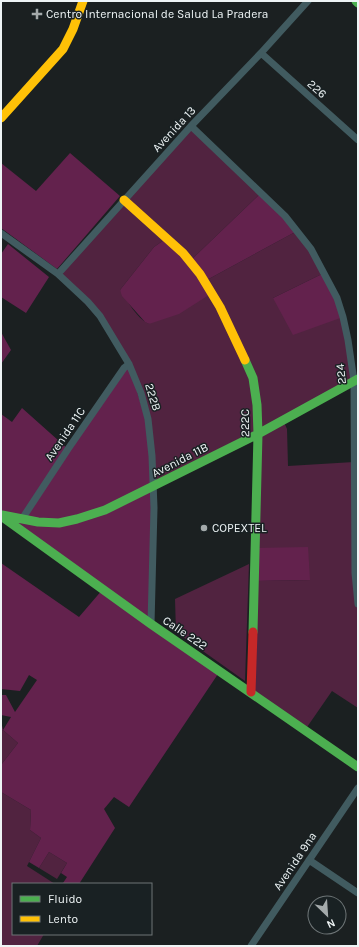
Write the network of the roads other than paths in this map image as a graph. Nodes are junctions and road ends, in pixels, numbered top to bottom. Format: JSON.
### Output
{"nodes":[{"id":1,"x":83,"y":1,"type":"edge"},
{"id":2,"x":308,"y":1,"type":"edge"},
{"id":3,"x":261,"y":53,"type":"junction"},
{"id":4,"x":1,"y":118,"type":"edge"},
{"id":5,"x":191,"y":126,"type":"junction"},
{"id":6,"x":358,"y":140,"type":"edge"},
{"id":7,"x":124,"y":200,"type":"junction"},
{"id":8,"x":1,"y":233,"type":"edge"},
{"id":9,"x":58,"y":274,"type":"junction"},
{"id":10,"x":129,"y":364,"type":"junction"},
{"id":11,"x":356,"y":380,"type":"edge"},
{"id":12,"x":258,"y":434,"type":"junction"},
{"id":13,"x":152,"y":487,"type":"junction"},
{"id":14,"x":1,"y":515,"type":"edge"},
{"id":15,"x":22,"y":519,"type":"junction"},
{"id":16,"x":358,"y":604,"type":"edge"},
{"id":17,"x":151,"y":624,"type":"junction"},
{"id":18,"x":251,"y":692,"type":"junction"},
{"id":19,"x":358,"y":767,"type":"edge"},
{"id":20,"x":358,"y":788,"type":"edge"},
{"id":21,"x":309,"y":860,"type":"junction"},
{"id":22,"x":358,"y":893,"type":"edge"},
{"id":23,"x":253,"y":945,"type":"edge"}],
"edges":[{"from":1,"to":4,"type":"street"},
{"from":2,"to":3,"type":"street","name":"Avenida 13"},
{"from":3,"to":5,"type":"street","name":"Avenida 13"},
{"from":3,"to":6,"type":"street","name":"226"},
{"from":5,"to":7,"type":"street","name":"Avenida 13"},
{"from":5,"to":11,"type":"street","name":"224"},
{"from":7,"to":9,"type":"street","name":"Avenida 13"},
{"from":7,"to":12,"type":"street","name":"222C"},
{"from":8,"to":9,"type":"street","name":"222B"},
{"from":9,"to":10,"type":"street","name":"222B"},
{"from":10,"to":13,"type":"street","name":"222B"},
{"from":10,"to":15,"type":"street","name":"Avenida 11C"},
{"from":11,"to":12,"type":"street","name":"Avenida 11B"},
{"from":11,"to":16,"type":"street","name":"224"},
{"from":12,"to":13,"type":"street","name":"Avenida 11B"},
{"from":12,"to":18,"type":"street","name":"222C"},
{"from":13,"to":15,"type":"street","name":"Avenida 11B"},
{"from":13,"to":17,"type":"street","name":"222B"},
{"from":14,"to":15,"type":"street","name":"Avenida 11B"},
{"from":14,"to":17,"type":"street","name":"Calle 222"},
{"from":17,"to":18,"type":"street","name":"Calle 222"},
{"from":18,"to":19,"type":"street","name":"Calle 222"},
{"from":20,"to":21,"type":"street","name":"Avenida 9na"},
{"from":21,"to":22,"type":"street"},
{"from":21,"to":23,"type":"street","name":"Avenida 9na"}]}
